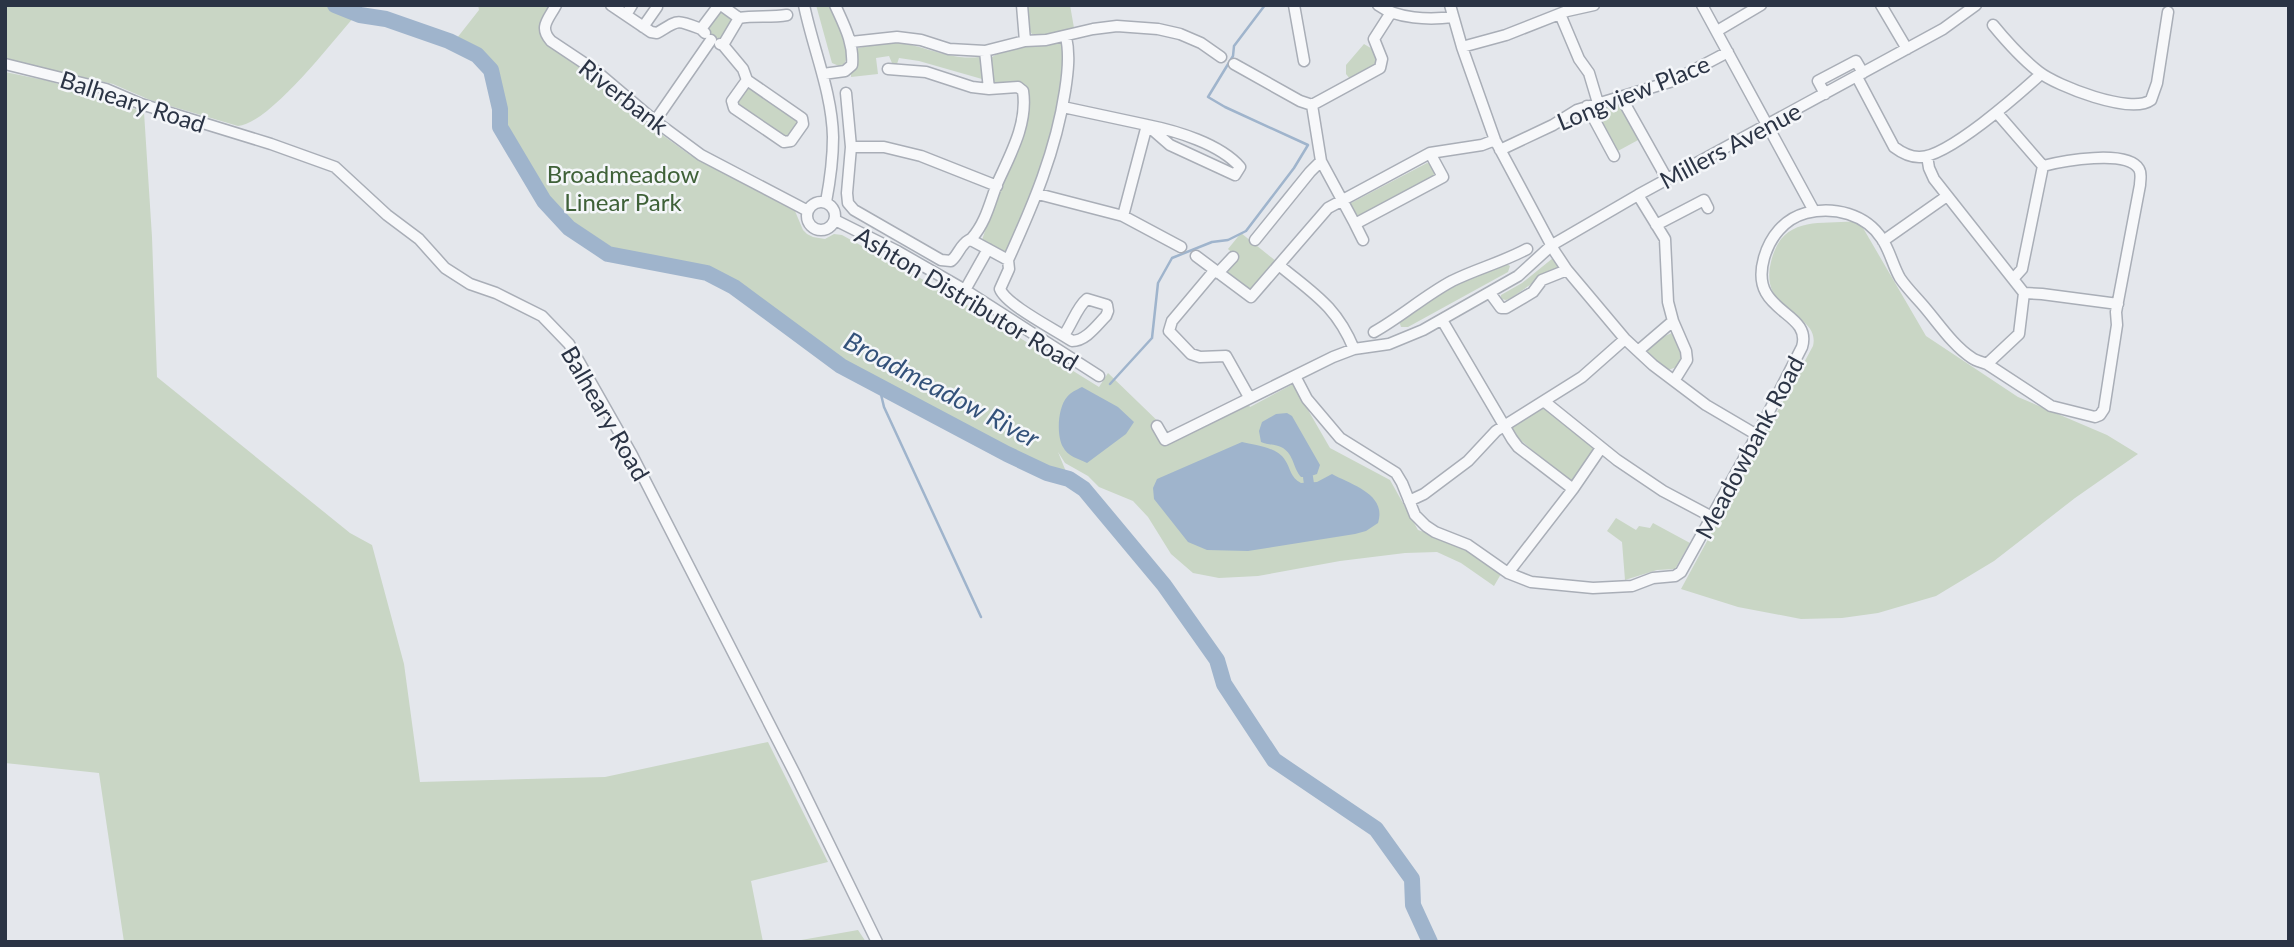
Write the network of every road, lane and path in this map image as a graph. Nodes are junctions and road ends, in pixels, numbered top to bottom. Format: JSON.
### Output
{"nodes":[{"id":1,"x":556,"y":5,"type":"edge"},
{"id":2,"x":611,"y":5,"type":"edge"},
{"id":3,"x":632,"y":5,"type":"edge"},
{"id":4,"x":720,"y":5,"type":"edge"},
{"id":5,"x":804,"y":5,"type":"edge"},
{"id":6,"x":835,"y":5,"type":"edge"},
{"id":7,"x":1022,"y":5,"type":"edge"},
{"id":8,"x":1291,"y":5,"type":"edge"},
{"id":9,"x":1378,"y":5,"type":"edge"},
{"id":10,"x":1450,"y":5,"type":"edge"},
{"id":11,"x":1593,"y":5,"type":"edge"},
{"id":12,"x":1702,"y":5,"type":"edge"},
{"id":13,"x":1761,"y":5,"type":"edge"},
{"id":14,"x":1881,"y":5,"type":"edge"},
{"id":15,"x":1976,"y":5,"type":"edge"},
{"id":16,"x":657,"y":7,"type":"dead end"},
{"id":17,"x":1411,"y":11,"type":"edge"},
{"id":18,"x":2168,"y":12,"type":"dead end"},
{"id":19,"x":1390,"y":14,"type":"junction"},
{"id":20,"x":1560,"y":14,"type":"junction"},
{"id":21,"x":626,"y":15,"type":"junction"},
{"id":22,"x":787,"y":15,"type":"dead end"},
{"id":23,"x":1453,"y":17,"type":"junction"},
{"id":24,"x":739,"y":18,"type":"junction"},
{"id":25,"x":1993,"y":25,"type":"dead end"},
{"id":26,"x":643,"y":27,"type":"junction"},
{"id":27,"x":701,"y":29,"type":"junction"},
{"id":28,"x":1717,"y":31,"type":"junction"},
{"id":29,"x":1066,"y":37,"type":"junction"},
{"id":30,"x":711,"y":40,"type":"junction"},
{"id":31,"x":1025,"y":41,"type":"junction"},
{"id":32,"x":851,"y":42,"type":"junction"},
{"id":33,"x":723,"y":45,"type":"junction"},
{"id":34,"x":1462,"y":47,"type":"junction"},
{"id":35,"x":1907,"y":49,"type":"junction"},
{"id":36,"x":985,"y":51,"type":"junction"},
{"id":37,"x":1728,"y":52,"type":"junction"},
{"id":38,"x":1222,"y":57,"type":"dead end"},
{"id":39,"x":1304,"y":61,"type":"dead end"},
{"id":40,"x":5,"y":64,"type":"edge"},
{"id":41,"x":1234,"y":64,"type":"dead end"},
{"id":42,"x":888,"y":69,"type":"dead end"},
{"id":43,"x":823,"y":74,"type":"junction"},
{"id":44,"x":2041,"y":74,"type":"junction"},
{"id":45,"x":1860,"y":75,"type":"junction"},
{"id":46,"x":747,"y":80,"type":"junction"},
{"id":47,"x":989,"y":89,"type":"junction"},
{"id":48,"x":846,"y":93,"type":"dead end"},
{"id":49,"x":1825,"y":94,"type":"junction"},
{"id":50,"x":1621,"y":97,"type":"junction"},
{"id":51,"x":1598,"y":103,"type":"junction"},
{"id":52,"x":1312,"y":105,"type":"junction"},
{"id":53,"x":1587,"y":106,"type":"junction"},
{"id":54,"x":1063,"y":107,"type":"junction"},
{"id":55,"x":1997,"y":113,"type":"junction"},
{"id":56,"x":655,"y":121,"type":"junction"},
{"id":57,"x":1147,"y":125,"type":"junction"},
{"id":58,"x":1768,"y":125,"type":"junction"},
{"id":59,"x":1495,"y":140,"type":"junction"},
{"id":60,"x":850,"y":147,"type":"junction"},
{"id":61,"x":1500,"y":150,"type":"junction"},
{"id":62,"x":1430,"y":153,"type":"junction"},
{"id":63,"x":1614,"y":156,"type":"dead end"},
{"id":64,"x":1927,"y":156,"type":"junction"},
{"id":65,"x":1321,"y":161,"type":"junction"},
{"id":66,"x":2043,"y":166,"type":"junction"},
{"id":67,"x":1667,"y":179,"type":"junction"},
{"id":68,"x":997,"y":186,"type":"junction"},
{"id":69,"x":1038,"y":194,"type":"junction"},
{"id":70,"x":1638,"y":195,"type":"junction"},
{"id":71,"x":1947,"y":196,"type":"junction"},
{"id":72,"x":1341,"y":200,"type":"junction"},
{"id":73,"x":826,"y":202,"type":"junction"},
{"id":74,"x":1708,"y":208,"type":"dead end"},
{"id":75,"x":808,"y":211,"type":"junction"},
{"id":76,"x":1814,"y":211,"type":"junction"},
{"id":77,"x":1123,"y":216,"type":"junction"},
{"id":78,"x":835,"y":220,"type":"junction"},
{"id":79,"x":1355,"y":224,"type":"junction"},
{"id":80,"x":1656,"y":225,"type":"junction"},
{"id":81,"x":971,"y":240,"type":"junction"},
{"id":82,"x":1255,"y":240,"type":"dead end"},
{"id":83,"x":1363,"y":240,"type":"dead end"},
{"id":84,"x":1883,"y":241,"type":"junction"},
{"id":85,"x":1552,"y":245,"type":"junction"},
{"id":86,"x":1181,"y":247,"type":"dead end"},
{"id":87,"x":988,"y":249,"type":"junction"},
{"id":88,"x":1527,"y":249,"type":"dead end"},
{"id":89,"x":1196,"y":256,"type":"dead end"},
{"id":90,"x":1233,"y":257,"type":"dead end"},
{"id":91,"x":1508,"y":259,"type":"junction"},
{"id":92,"x":1008,"y":260,"type":"junction"},
{"id":93,"x":1280,"y":266,"type":"junction"},
{"id":94,"x":1567,"y":270,"type":"junction"},
{"id":95,"x":1216,"y":272,"type":"junction"},
{"id":96,"x":1518,"y":276,"type":"junction"},
{"id":97,"x":2013,"y":279,"type":"junction"},
{"id":98,"x":965,"y":290,"type":"junction"},
{"id":99,"x":1490,"y":293,"type":"junction"},
{"id":100,"x":2024,"y":293,"type":"junction"},
{"id":101,"x":2118,"y":304,"type":"junction"},
{"id":102,"x":1442,"y":320,"type":"junction"},
{"id":103,"x":1673,"y":321,"type":"junction"},
{"id":104,"x":1392,"y":322,"type":"junction"},
{"id":105,"x":1374,"y":332,"type":"dead end"},
{"id":106,"x":1063,"y":335,"type":"junction"},
{"id":107,"x":1625,"y":339,"type":"junction"},
{"id":108,"x":1400,"y":340,"type":"junction"},
{"id":109,"x":1354,"y":349,"type":"junction"},
{"id":110,"x":1638,"y":351,"type":"junction"},
{"id":111,"x":1987,"y":364,"type":"junction"},
{"id":112,"x":1099,"y":376,"type":"dead end"},
{"id":113,"x":1295,"y":376,"type":"junction"},
{"id":114,"x":1674,"y":381,"type":"junction"},
{"id":115,"x":1249,"y":397,"type":"junction"},
{"id":116,"x":1545,"y":402,"type":"junction"},
{"id":117,"x":1157,"y":426,"type":"dead end"},
{"id":118,"x":1504,"y":426,"type":"junction"},
{"id":119,"x":1757,"y":435,"type":"junction"},
{"id":120,"x":1601,"y":448,"type":"junction"},
{"id":121,"x":1573,"y":489,"type":"junction"},
{"id":122,"x":1409,"y":501,"type":"junction"},
{"id":123,"x":1712,"y":517,"type":"junction"},
{"id":124,"x":1508,"y":573,"type":"junction"},
{"id":125,"x":877,"y":942,"type":"edge"}],
"edges":[{"from":1,"to":56,"type":"street","name":"Riverbank"},
{"from":2,"to":21,"type":"street"},
{"from":3,"to":21,"type":"street"},
{"from":4,"to":24,"type":"street"},
{"from":4,"to":27,"type":"street"},
{"from":5,"to":43,"type":"street"},
{"from":6,"to":32,"type":"street"},
{"from":7,"to":31,"type":"street"},
{"from":8,"to":39,"type":"street"},
{"from":9,"to":19,"type":"street"},
{"from":10,"to":23,"type":"street"},
{"from":11,"to":20,"type":"street"},
{"from":12,"to":28,"type":"street"},
{"from":13,"to":28,"type":"street"},
{"from":14,"to":35,"type":"street"},
{"from":15,"to":35,"type":"street","name":"Millers Avenue"},
{"from":16,"to":26,"type":"street"},
{"from":17,"to":19,"type":"street"},
{"from":17,"to":23,"type":"street"},
{"from":18,"to":44,"type":"street"},
{"from":19,"to":52,"type":"street"},
{"from":20,"to":34,"type":"street"},
{"from":20,"to":51,"type":"street"},
{"from":21,"to":26,"type":"street"},
{"from":22,"to":24,"type":"street"},
{"from":23,"to":34,"type":"street"},
{"from":24,"to":33,"type":"street"},
{"from":25,"to":44,"type":"street"},
{"from":26,"to":27,"type":"street"},
{"from":27,"to":30,"type":"street"},
{"from":28,"to":37,"type":"street"},
{"from":29,"to":31,"type":"street"},
{"from":29,"to":38,"type":"street"},
{"from":29,"to":54,"type":"street"},
{"from":30,"to":33,"type":"street"},
{"from":30,"to":56,"type":"street"},
{"from":31,"to":36,"type":"street"},
{"from":32,"to":36,"type":"street"},
{"from":32,"to":43,"type":"street"},
{"from":33,"to":46,"type":"street"},
{"from":34,"to":59,"type":"street"},
{"from":35,"to":45,"type":"street","name":"Millers Avenue"},
{"from":36,"to":47,"type":"street"},
{"from":37,"to":50,"type":"street","name":"Longview Place"},
{"from":37,"to":58,"type":"street"},
{"from":40,"to":125,"type":"street","name":"Balheary Road"},
{"from":41,"to":52,"type":"street"},
{"from":42,"to":47,"type":"street"},
{"from":43,"to":73,"type":"street"},
{"from":44,"to":55,"type":"street"},
{"from":45,"to":49,"type":"street","name":"Millers Avenue"},
{"from":45,"to":49,"type":"street"},
{"from":45,"to":64,"type":"street"},
{"from":46,"to":46,"type":"street"},
{"from":47,"to":68,"type":"street"},
{"from":48,"to":60,"type":"street"},
{"from":49,"to":58,"type":"street","name":"Millers Avenue"},
{"from":50,"to":51,"type":"street","name":"Longview Place"},
{"from":50,"to":67,"type":"street"},
{"from":51,"to":53,"type":"street","name":"Longview Place"},
{"from":52,"to":65,"type":"street"},
{"from":53,"to":61,"type":"street","name":"Longview Place"},
{"from":53,"to":63,"type":"street"},
{"from":54,"to":57,"type":"street"},
{"from":54,"to":69,"type":"street"},
{"from":55,"to":64,"type":"street"},
{"from":55,"to":66,"type":"street"},
{"from":56,"to":75,"type":"street","name":"Riverbank"},
{"from":57,"to":57,"type":"street"},
{"from":57,"to":77,"type":"street"},
{"from":58,"to":67,"type":"street","name":"Millers Avenue"},
{"from":58,"to":76,"type":"street"},
{"from":59,"to":61,"type":"street"},
{"from":59,"to":62,"type":"street"},
{"from":60,"to":68,"type":"street"},
{"from":60,"to":81,"type":"street"},
{"from":61,"to":85,"type":"street"},
{"from":62,"to":72,"type":"street"},
{"from":62,"to":79,"type":"street"},
{"from":64,"to":71,"type":"street"},
{"from":65,"to":72,"type":"street"},
{"from":65,"to":82,"type":"street"},
{"from":66,"to":97,"type":"street"},
{"from":66,"to":101,"type":"street"},
{"from":67,"to":70,"type":"street","name":"Millers Avenue"},
{"from":68,"to":81,"type":"street"},
{"from":69,"to":77,"type":"street"},
{"from":69,"to":92,"type":"street"},
{"from":70,"to":80,"type":"street"},
{"from":70,"to":85,"type":"street","name":"Millers Avenue"},
{"from":71,"to":84,"type":"street"},
{"from":71,"to":97,"type":"street"},
{"from":72,"to":79,"type":"street"},
{"from":72,"to":93,"type":"street"},
{"from":73,"to":75,"type":"street"},
{"from":73,"to":78,"type":"street"},
{"from":74,"to":80,"type":"street"},
{"from":75,"to":78,"type":"street"},
{"from":76,"to":84,"type":"street","name":"Meadowbank Road"},
{"from":76,"to":119,"type":"street","name":"Meadowbank Road"},
{"from":77,"to":86,"type":"street"},
{"from":78,"to":98,"type":"street","name":"Ashton Distributor Road"},
{"from":79,"to":83,"type":"street"},
{"from":80,"to":103,"type":"street"},
{"from":81,"to":87,"type":"street"},
{"from":84,"to":111,"type":"street"},
{"from":85,"to":94,"type":"street"},
{"from":85,"to":96,"type":"street","name":"Millers Avenue"},
{"from":87,"to":92,"type":"street"},
{"from":87,"to":98,"type":"street"},
{"from":88,"to":91,"type":"street"},
{"from":89,"to":95,"type":"street"},
{"from":90,"to":95,"type":"street"},
{"from":91,"to":96,"type":"street"},
{"from":91,"to":104,"type":"street"},
{"from":92,"to":106,"type":"street"},
{"from":93,"to":95,"type":"street"},
{"from":93,"to":109,"type":"street"},
{"from":94,"to":99,"type":"street"},
{"from":94,"to":107,"type":"street"},
{"from":95,"to":115,"type":"street"},
{"from":96,"to":99,"type":"street","name":"Millers Avenue"},
{"from":97,"to":100,"type":"street"},
{"from":98,"to":112,"type":"street","name":"Ashton Distributor Road"},
{"from":99,"to":102,"type":"street","name":"Millers Avenue"},
{"from":100,"to":101,"type":"street"},
{"from":100,"to":111,"type":"street"},
{"from":101,"to":111,"type":"street"},
{"from":102,"to":108,"type":"street","name":"Millers Avenue"},
{"from":102,"to":118,"type":"street"},
{"from":103,"to":110,"type":"street"},
{"from":103,"to":114,"type":"street"},
{"from":104,"to":105,"type":"street"},
{"from":104,"to":108,"type":"street"},
{"from":106,"to":106,"type":"street"},
{"from":107,"to":110,"type":"street"},
{"from":107,"to":116,"type":"street"},
{"from":108,"to":109,"type":"street","name":"Millers Avenue"},
{"from":109,"to":113,"type":"street","name":"Millers Avenue"},
{"from":110,"to":114,"type":"street"},
{"from":113,"to":115,"type":"street","name":"Millers Avenue"},
{"from":113,"to":122,"type":"street"},
{"from":114,"to":119,"type":"street"},
{"from":115,"to":117,"type":"street","name":"Millers Avenue"},
{"from":116,"to":118,"type":"street"},
{"from":116,"to":120,"type":"street"},
{"from":118,"to":121,"type":"street"},
{"from":118,"to":122,"type":"street"},
{"from":119,"to":123,"type":"street","name":"Meadowbank Road"},
{"from":120,"to":121,"type":"street"},
{"from":120,"to":123,"type":"street"},
{"from":121,"to":124,"type":"street"},
{"from":122,"to":124,"type":"street"},
{"from":123,"to":124,"type":"street","name":"Meadowbank Road"}]}
